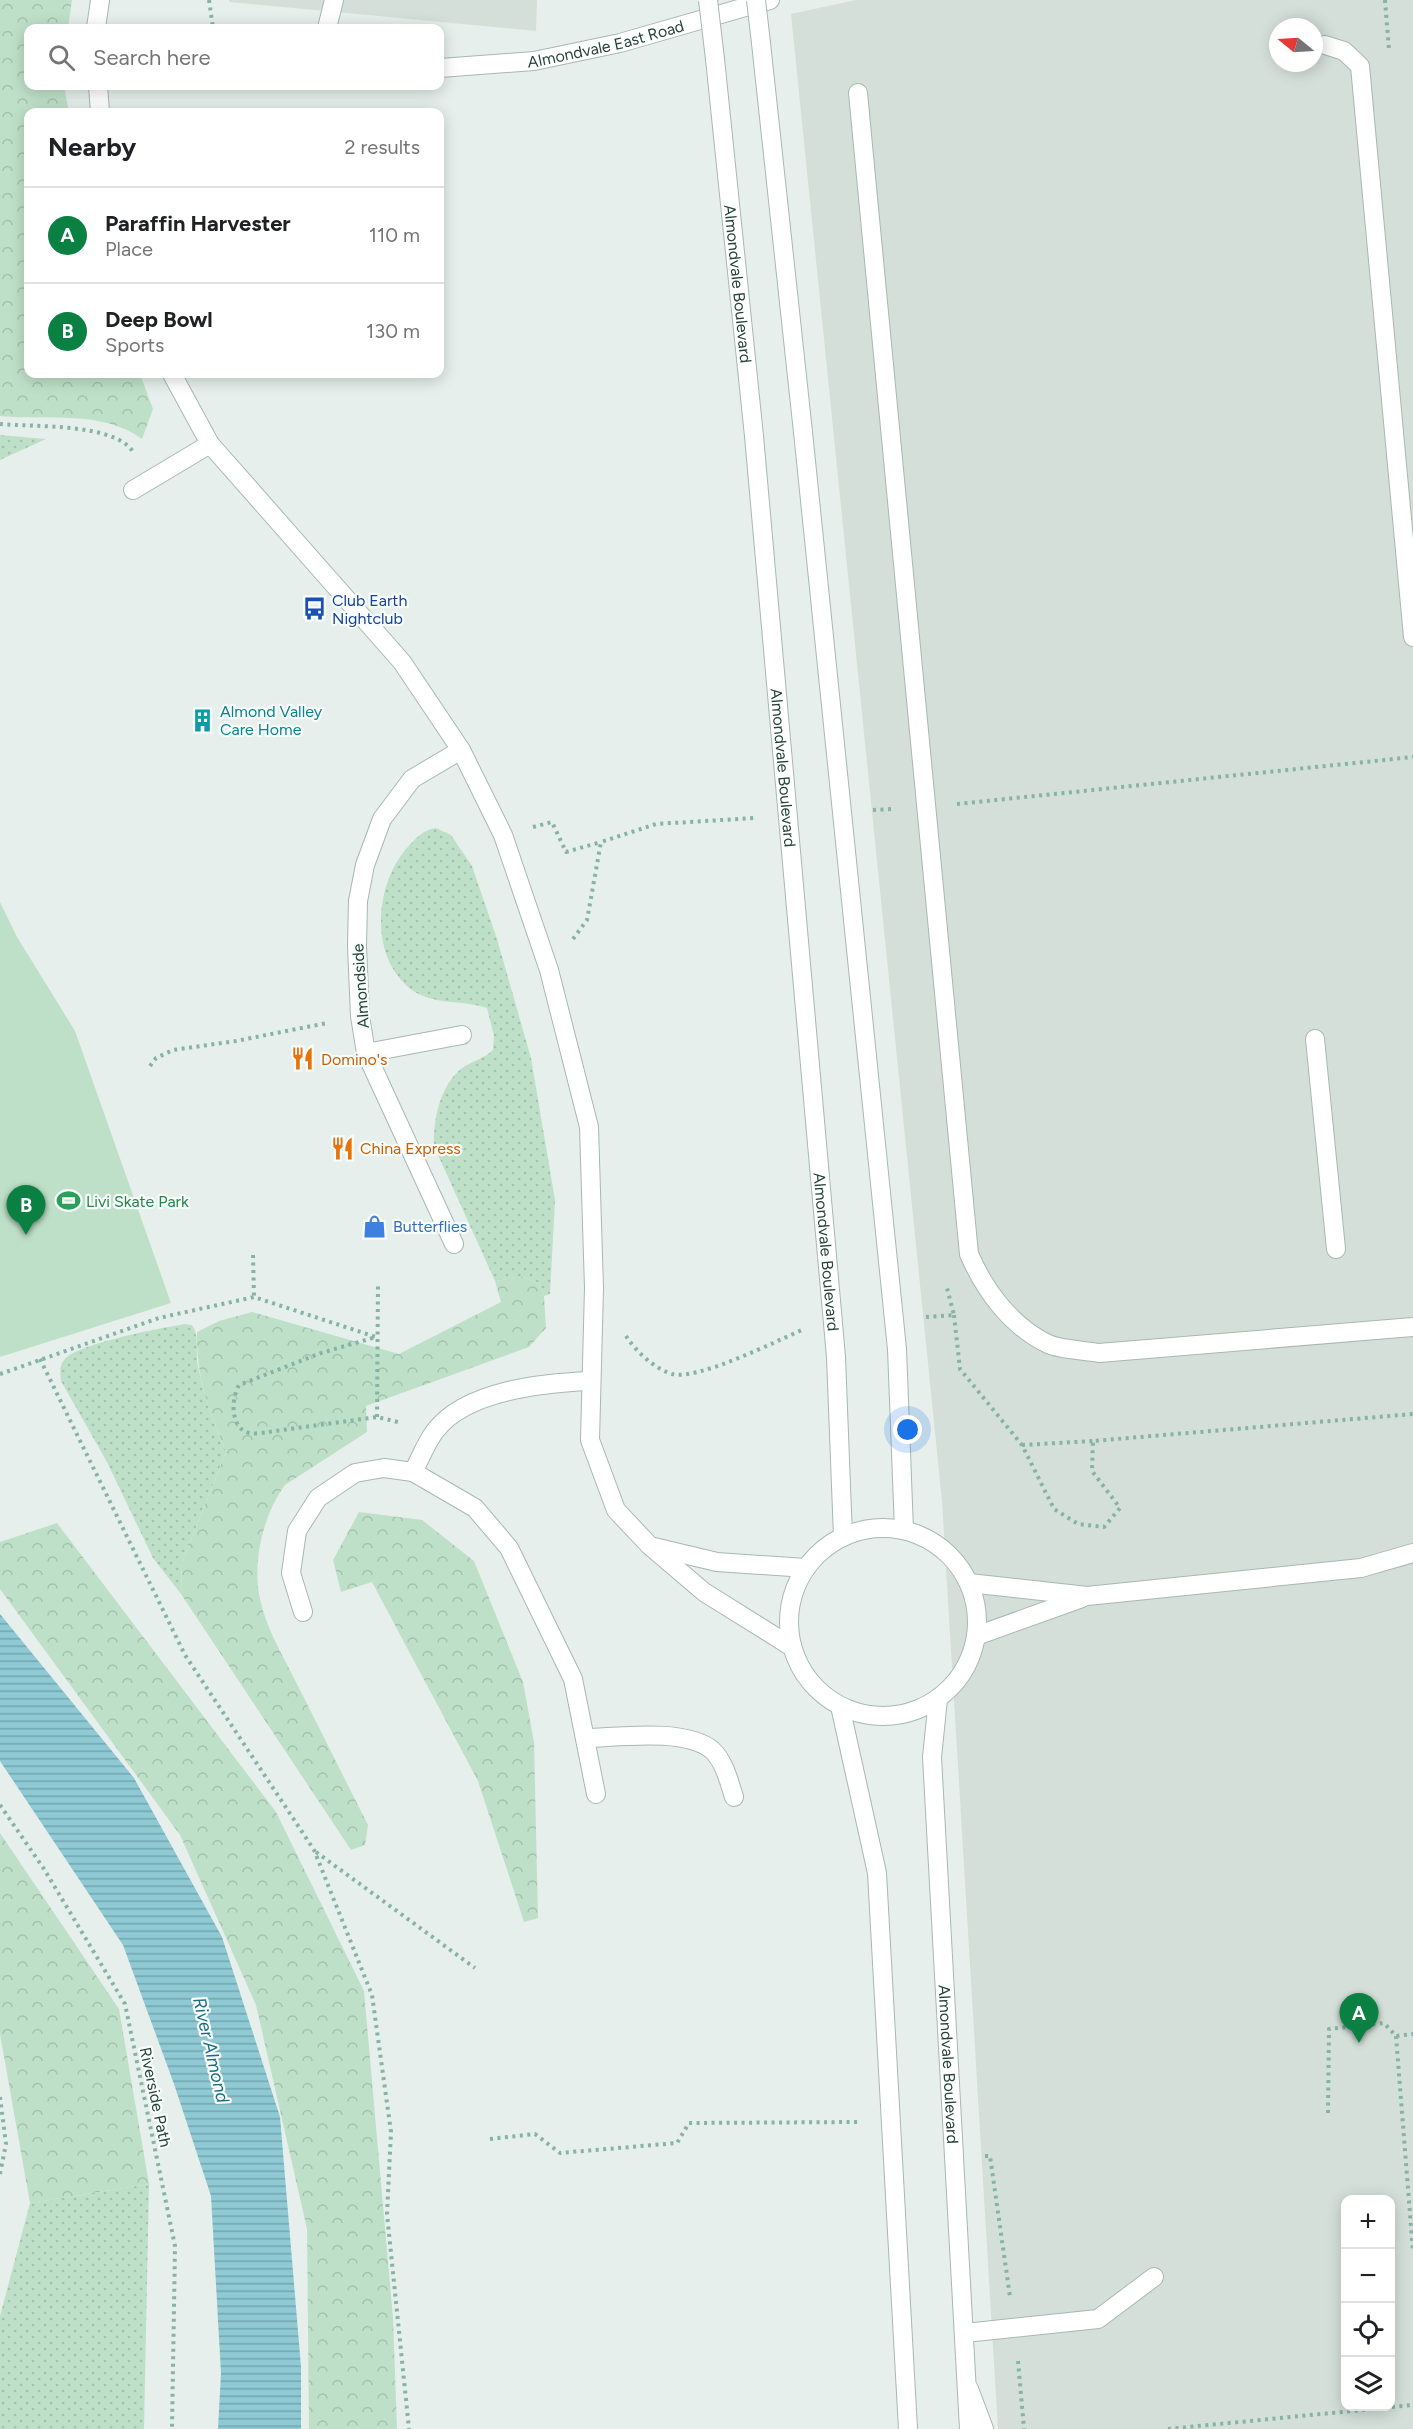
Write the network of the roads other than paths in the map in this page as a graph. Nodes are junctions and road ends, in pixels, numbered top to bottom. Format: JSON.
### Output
{"nodes":[{"id":1,"x":100,"y":0,"type":"edge"},
{"id":2,"x":334,"y":0,"type":"edge"},
{"id":3,"x":708,"y":0,"type":"edge"},
{"id":4,"x":756,"y":0,"type":"edge"},
{"id":5,"x":770,"y":0,"type":"edge"},
{"id":6,"x":97,"y":24,"type":"edge"},
{"id":7,"x":328,"y":24,"type":"edge"},
{"id":8,"x":1325,"y":45,"type":"dead end"},
{"id":9,"x":444,"y":68,"type":"edge"},
{"id":10,"x":98,"y":90,"type":"edge"},
{"id":11,"x":858,"y":93,"type":"dead end"},
{"id":12,"x":100,"y":108,"type":"edge"},
{"id":13,"x":174,"y":378,"type":"edge"},
{"id":14,"x":210,"y":444,"type":"junction"},
{"id":15,"x":134,"y":490,"type":"dead end"},
{"id":16,"x":1413,"y":638,"type":"edge"},
{"id":17,"x":461,"y":750,"type":"junction"},
{"id":18,"x":462,"y":1035,"type":"dead end"},
{"id":19,"x":1316,"y":1039,"type":"dead end"},
{"id":20,"x":366,"y":1053,"type":"junction"},
{"id":21,"x":454,"y":1244,"type":"dead end"},
{"id":22,"x":1336,"y":1249,"type":"dead end"},
{"id":23,"x":1413,"y":1327,"type":"edge"},
{"id":24,"x":590,"y":1381,"type":"junction"},
{"id":25,"x":413,"y":1472,"type":"junction"},
{"id":26,"x":904,"y":1530,"type":"junction"},
{"id":27,"x":843,"y":1537,"type":"junction"},
{"id":28,"x":650,"y":1546,"type":"junction"},
{"id":29,"x":1413,"y":1553,"type":"edge"},
{"id":30,"x":806,"y":1568,"type":"junction"},
{"id":31,"x":969,"y":1583,"type":"junction"},
{"id":32,"x":1087,"y":1596,"type":"junction"},
{"id":33,"x":303,"y":1612,"type":"dead end"},
{"id":34,"x":976,"y":1636,"type":"junction"},
{"id":35,"x":792,"y":1647,"type":"junction"},
{"id":36,"x":938,"y":1699,"type":"junction"},
{"id":37,"x":840,"y":1706,"type":"junction"},
{"id":38,"x":587,"y":1738,"type":"junction"},
{"id":39,"x":596,"y":1794,"type":"dead end"},
{"id":40,"x":734,"y":1797,"type":"dead end"},
{"id":41,"x":1154,"y":2277,"type":"dead end"},
{"id":42,"x":965,"y":2333,"type":"junction"},
{"id":43,"x":967,"y":2384,"type":"junction"},
{"id":44,"x":908,"y":2429,"type":"edge"},
{"id":45,"x":969,"y":2429,"type":"edge"},
{"id":46,"x":984,"y":2429,"type":"edge"}],
"edges":[{"from":1,"to":6,"type":"street"},
{"from":2,"to":7,"type":"street"},
{"from":3,"to":27,"type":"street","name":"Almondvale Boulevard","bridge":true},
{"from":4,"to":26,"type":"street","bridge":true},
{"from":5,"to":9,"type":"street","name":"Almondvale East Road"},
{"from":8,"to":16,"type":"street"},
{"from":10,"to":12,"type":"street"},
{"from":11,"to":23,"type":"street"},
{"from":13,"to":14,"type":"street"},
{"from":14,"to":15,"type":"street"},
{"from":14,"to":17,"type":"street"},
{"from":17,"to":20,"type":"street","name":"Almondside"},
{"from":17,"to":24,"type":"street"},
{"from":18,"to":20,"type":"street"},
{"from":19,"to":22,"type":"street"},
{"from":20,"to":21,"type":"street","name":"Almondside"},
{"from":24,"to":25,"type":"street"},
{"from":24,"to":28,"type":"street"},
{"from":25,"to":33,"type":"street"},
{"from":25,"to":38,"type":"street"},
{"from":26,"to":27,"type":"street"},
{"from":26,"to":31,"type":"street"},
{"from":27,"to":30,"type":"street"},
{"from":28,"to":30,"type":"street"},
{"from":28,"to":35,"type":"street"},
{"from":29,"to":32,"type":"street"},
{"from":30,"to":35,"type":"street"},
{"from":31,"to":32,"type":"street"},
{"from":31,"to":34,"type":"street"},
{"from":32,"to":34,"type":"street"},
{"from":34,"to":36,"type":"street"},
{"from":35,"to":37,"type":"street"},
{"from":36,"to":37,"type":"street"},
{"from":36,"to":42,"type":"street","name":"Almondvale Boulevard"},
{"from":37,"to":44,"type":"street"},
{"from":38,"to":39,"type":"street"},
{"from":38,"to":40,"type":"street"},
{"from":41,"to":42,"type":"street"},
{"from":42,"to":43,"type":"street","name":"Almondvale Boulevard"},
{"from":43,"to":45,"type":"street","name":"Almondvale Boulevard"},
{"from":43,"to":46,"type":"street"}]}
